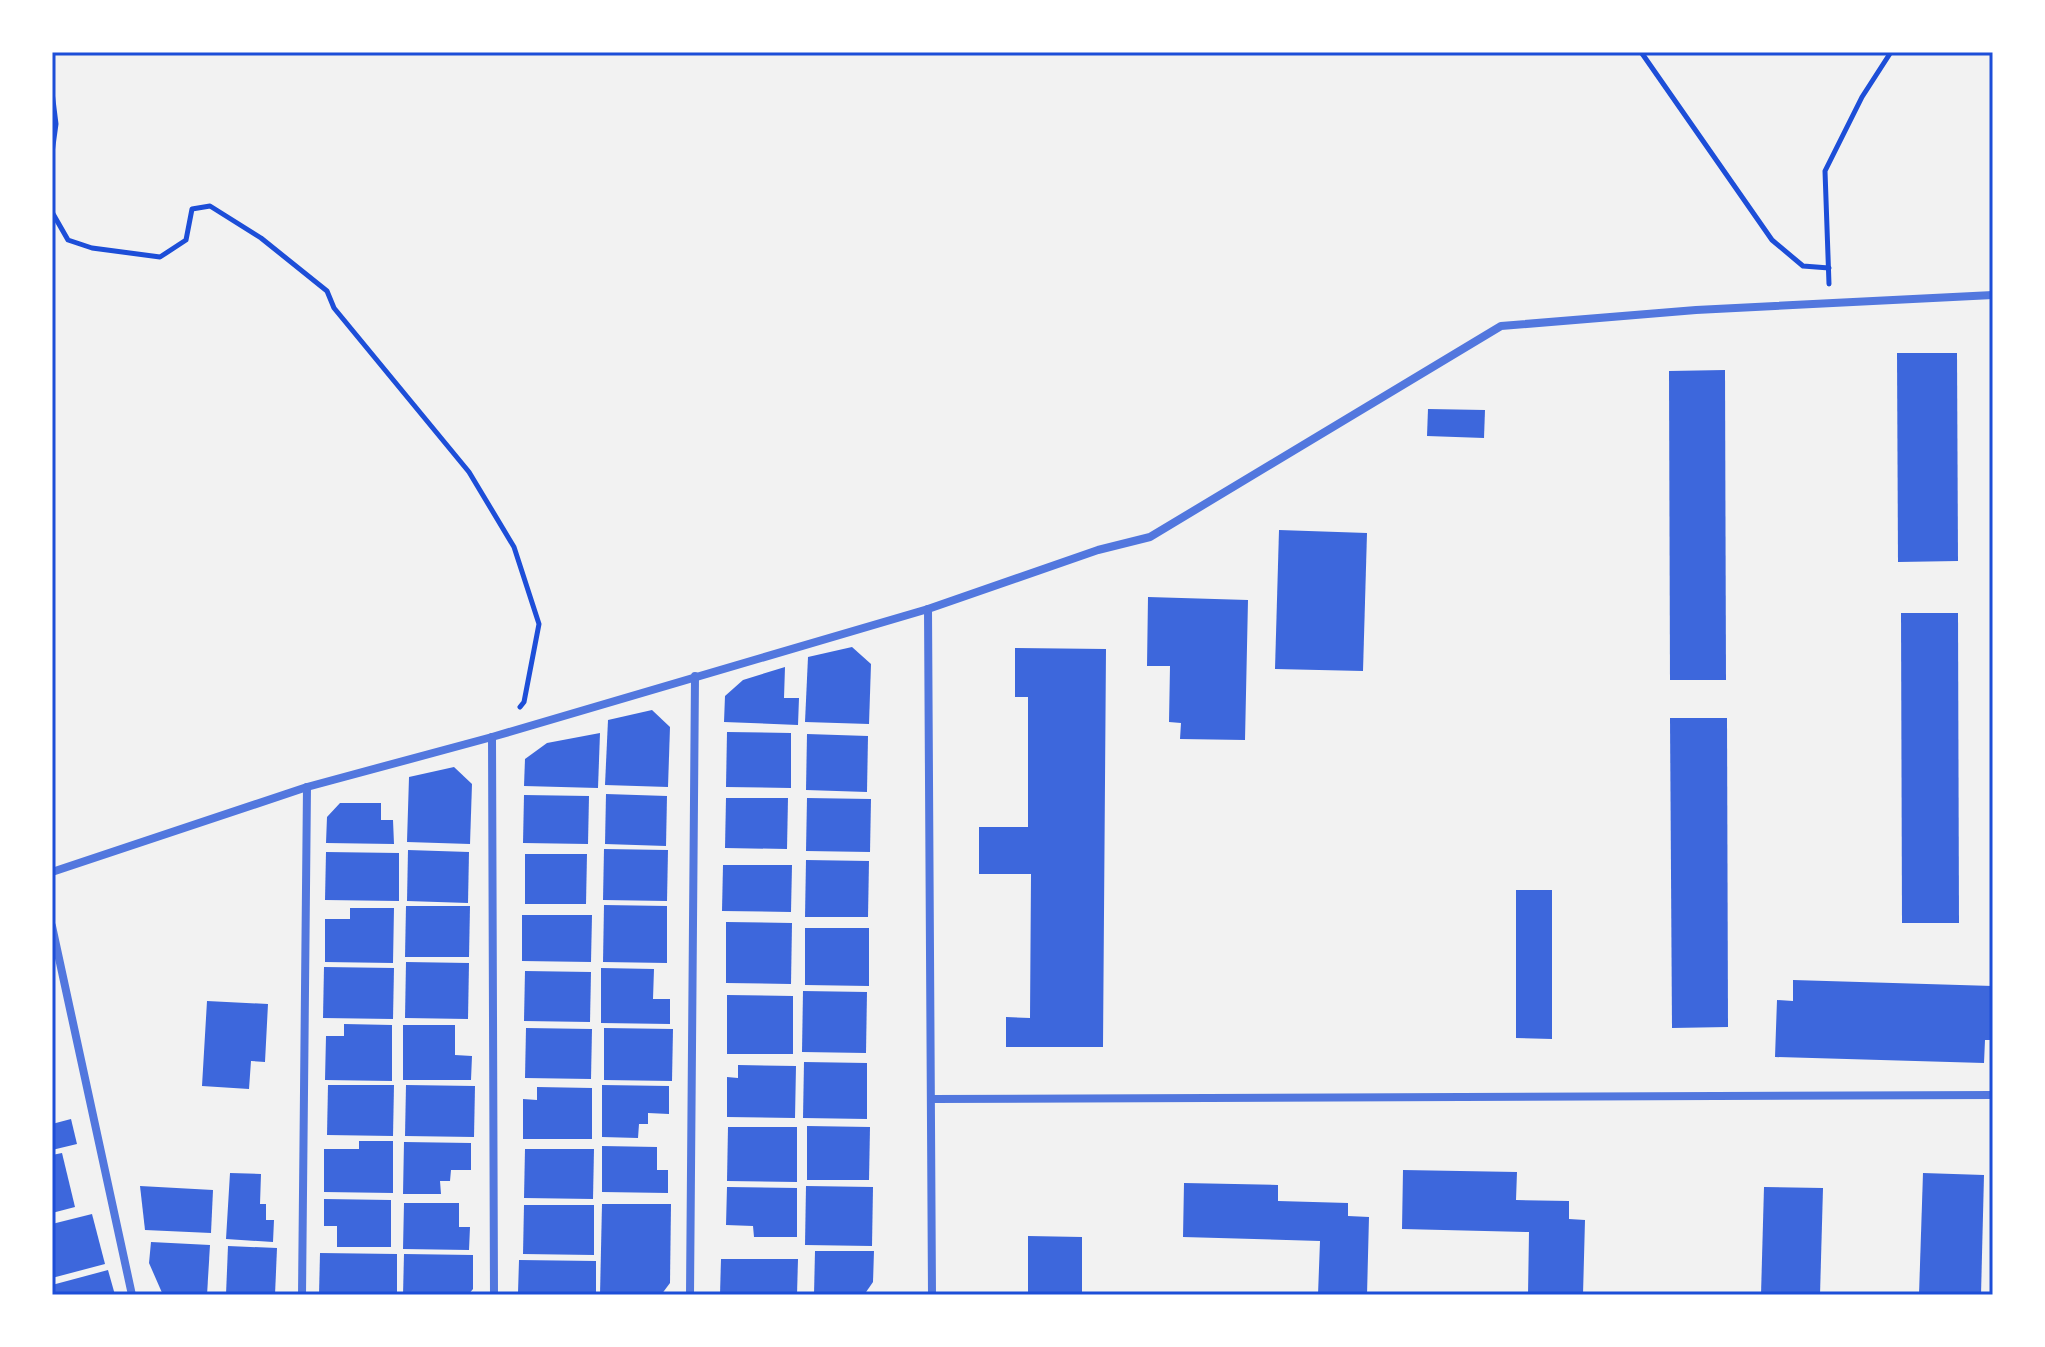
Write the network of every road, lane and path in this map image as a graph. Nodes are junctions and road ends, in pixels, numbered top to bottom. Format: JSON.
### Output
{"nodes":[{"id":1,"x":1641,"y":52,"type":"edge"},
{"id":2,"x":1891,"y":52,"type":"edge"},
{"id":3,"x":52,"y":92,"type":"edge"},
{"id":4,"x":52,"y":153,"type":"edge"},
{"id":5,"x":52,"y":212,"type":"edge"},
{"id":6,"x":1993,"y":295,"type":"edge"},
{"id":7,"x":928,"y":609,"type":"junction"},
{"id":8,"x":695,"y":676,"type":"junction"},
{"id":9,"x":492,"y":737,"type":"junction"},
{"id":10,"x":307,"y":787,"type":"junction"},
{"id":11,"x":52,"y":872,"type":"edge"},
{"id":12,"x":52,"y":926,"type":"edge"},
{"id":13,"x":1993,"y":1095,"type":"edge"},
{"id":14,"x":933,"y":1099,"type":"junction"},
{"id":15,"x":132,"y":1295,"type":"edge"},
{"id":16,"x":302,"y":1295,"type":"edge"},
{"id":17,"x":494,"y":1295,"type":"edge"},
{"id":18,"x":690,"y":1295,"type":"edge"},
{"id":19,"x":932,"y":1295,"type":"edge"}],
"edges":[{"from":1,"to":2,"type":"path"},
{"from":3,"to":4,"type":"path"},
{"from":5,"to":9,"type":"path"},
{"from":6,"to":7,"type":"street"},
{"from":7,"to":8,"type":"street"},
{"from":7,"to":14,"type":"street"},
{"from":8,"to":9,"type":"street"},
{"from":8,"to":18,"type":"street"},
{"from":9,"to":10,"type":"street"},
{"from":9,"to":17,"type":"street"},
{"from":10,"to":11,"type":"street"},
{"from":10,"to":16,"type":"street"},
{"from":12,"to":15,"type":"street"},
{"from":13,"to":14,"type":"street"},
{"from":14,"to":19,"type":"street"}]}
